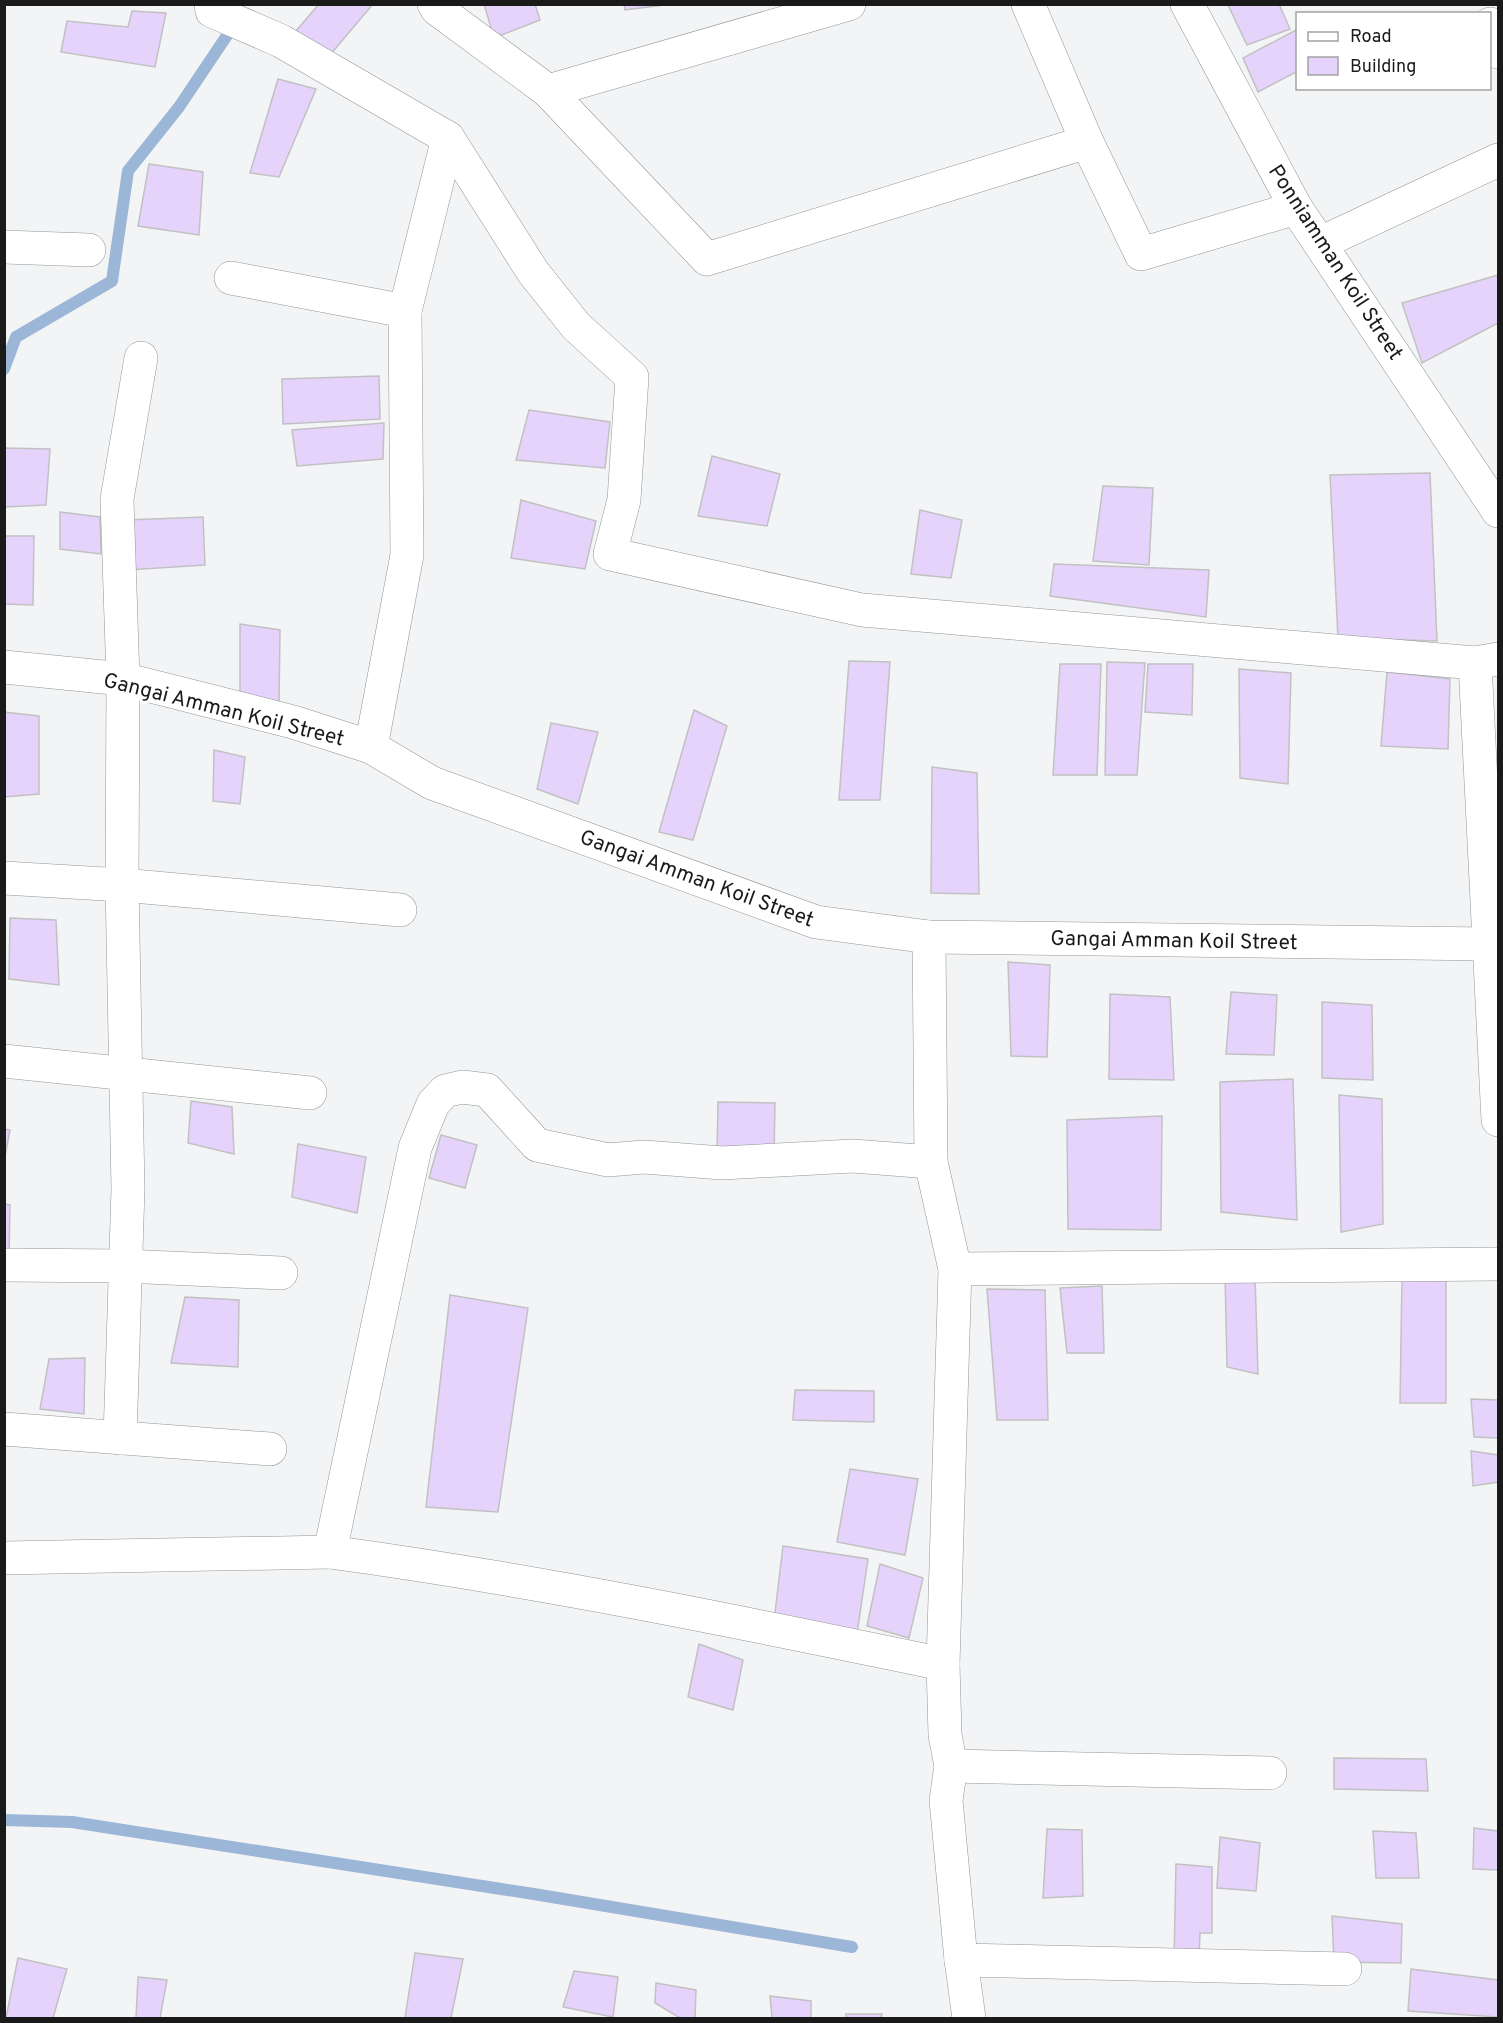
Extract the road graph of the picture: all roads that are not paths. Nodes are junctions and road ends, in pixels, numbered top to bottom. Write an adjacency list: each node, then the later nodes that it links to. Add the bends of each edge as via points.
1 (211, 4): 9 (street, via 212,11 281,41)
2 (434, 4): 8 (street)
3 (849, 4): 8 (street)
4 (1028, 4): 10 (street)
5 (1187, 4): 12 (street, Ponniamman Koil Street)
6 (1491, 28): 7 (street)
7 (1498, 52)
8 (548, 91): 10 (street, via 707,259)
9 (448, 138): 17 (street); 20 (street, via 533,272 576,326 632,377 624,500 610,554 862,610)
10 (1088, 142): 12 (street, via 1141,254)
11 (1498, 160): 13 (street)
12 (1296, 208): 13 (street, Ponniamman Koil Street)
13 (1321, 243): 19 (street, Ponniamman Koil Street)
14 (4, 247): 15 (street)
15 (89, 250)
16 (231, 278): 17 (street)
17 (405, 311): 23 (street, via 407,555)
18 (141, 358): 22 (street, via 117,499)
19 (1498, 512)
20 (1487, 661): 28 (street)
21 (4, 667): 22 (street, Gangai Amman Koil Street)
22 (123, 679): 23 (street, Gangai Amman Koil Street, via 293,722); 25 (street)
23 (371, 747): 27 (street, Gangai Amman Koil Street, via 432,783 816,922)
24 (4, 878): 25 (street)
25 (122, 885): 26 (street); 31 (street)
26 (400, 910)
27 (928, 938): 28 (street, Gangai Amman Koil Street); 34 (street)
28 (1489, 944): 29 (street)
29 (1495, 986): 33 (street)
30 (4, 1061): 31 (street)
31 (126, 1073): 32 (street); 37 (street, via 128,1189)
32 (310, 1093)
33 (1498, 1120)
34 (931, 1162): 38 (street); 43 (street, via 852,1156 722,1163 644,1157 608,1160 537,1145 487,1090 462,1087 445,1091 433,1104 415,1148)
35 (1498, 1264): 38 (street)
36 (4, 1265): 37 (street)
37 (124, 1266): 39 (street); 41 (street)
38 (955, 1269): 45 (street)
39 (281, 1274)
40 (4, 1430): 41 (street)
41 (120, 1438): 42 (street)
42 (270, 1449)
43 (330, 1552): 44 (street); 45 (street, via 693,1612)
44 (4, 1558)
45 (943, 1664): 46 (street, via 945,1736)
46 (951, 1766): 47 (street); 48 (street, via 946,1800)
47 (1270, 1773)
48 (961, 1960): 49 (street); 50 (street)
49 (1345, 1969)
50 (969, 2019)

